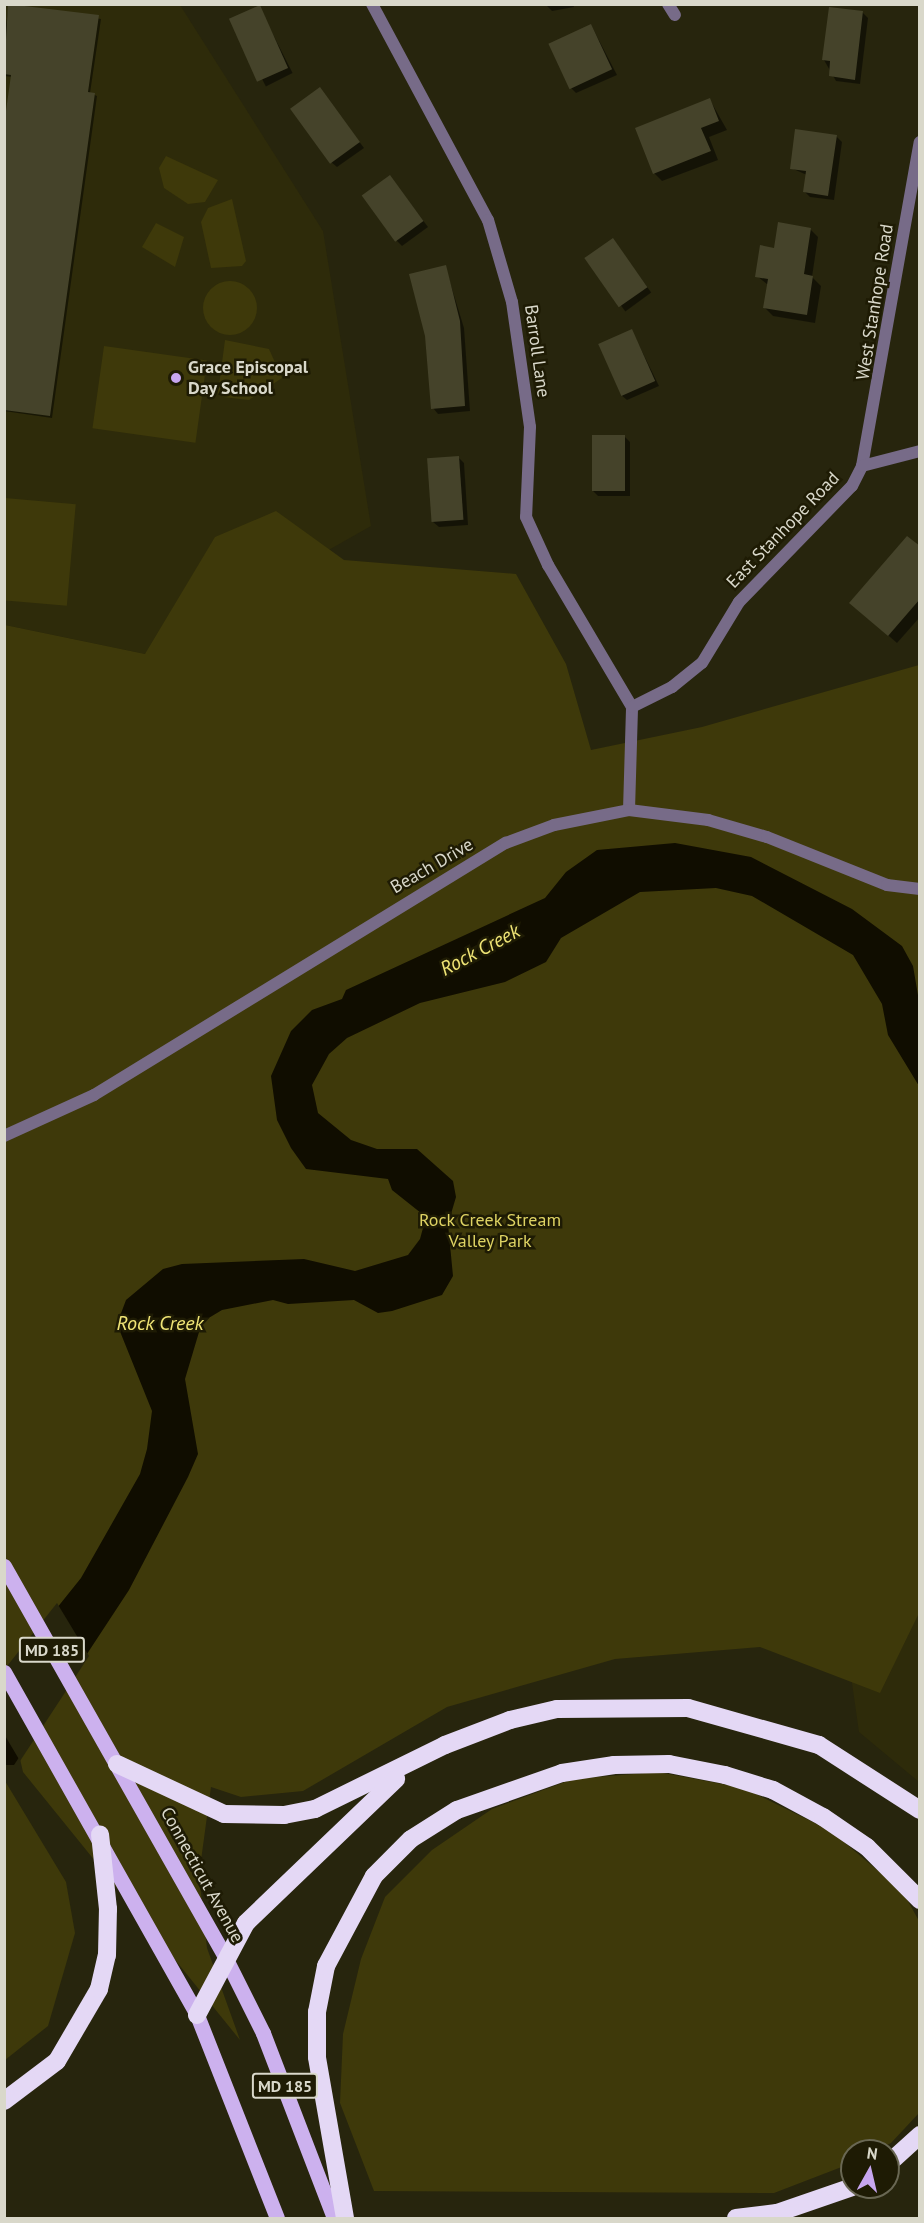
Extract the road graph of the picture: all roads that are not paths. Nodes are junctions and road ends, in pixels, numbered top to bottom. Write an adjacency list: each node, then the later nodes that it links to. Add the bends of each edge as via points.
1 (372, 4): 5 (street, Barroll Lane, via 488,220 512,302 530,427 526,517 553,575)
2 (920, 142): 4 (street, West Stanhope Road)
3 (920, 451): 4 (street, East Stanhope Road)
4 (862, 466): 5 (street, East Stanhope Road, via 852,486 739,602 702,663 672,687)
5 (632, 707): 6 (street)
6 (629, 810): 7 (street, Beach Drive, via 708,820 767,837 887,885); 8 (street, Beach Drive, via 555,825 506,843 94,1095)
7 (920, 889)
8 (4, 1136)
9 (5, 1568): 11 (main road, Connecticut Avenue / MD 185)
10 (4, 1672): 14 (main road, MD 185)
11 (117, 1764): 12 (highway, via 182,1799 254,1817 315,1809); 16 (main road, Connecticut Avenue / MD 185)
12 (408, 1767): 13 (highway, via 445,1745 557,1709 688,1708 819,1745); 16 (highway, via 246,1923)
13 (920, 1810)
14 (100, 1834): 17 (main road, MD 185); 18 (highway, via 108,1909 107,1955 99,1989 57,2061)
15 (920, 1900): 24 (highway, via 867,1847 823,1817 772,1791 725,1775 669,1764 614,1765 562,1773 457,1810 411,1839 374,1876 326,1965 317,2012 317,2057)
16 (225, 1957): 17 (highway); 23 (main road, Connecticut Avenue / MD 185, via 263,2033)
17 (197, 2015): 22 (main road, MD 185)
18 (4, 2101)
19 (920, 2135): 20 (highway)
20 (900, 2153)
21 (840, 2191): 25 (highway, via 777,2213)
22 (277, 2218)
23 (334, 2218)
24 (345, 2218)
25 (736, 2218)

